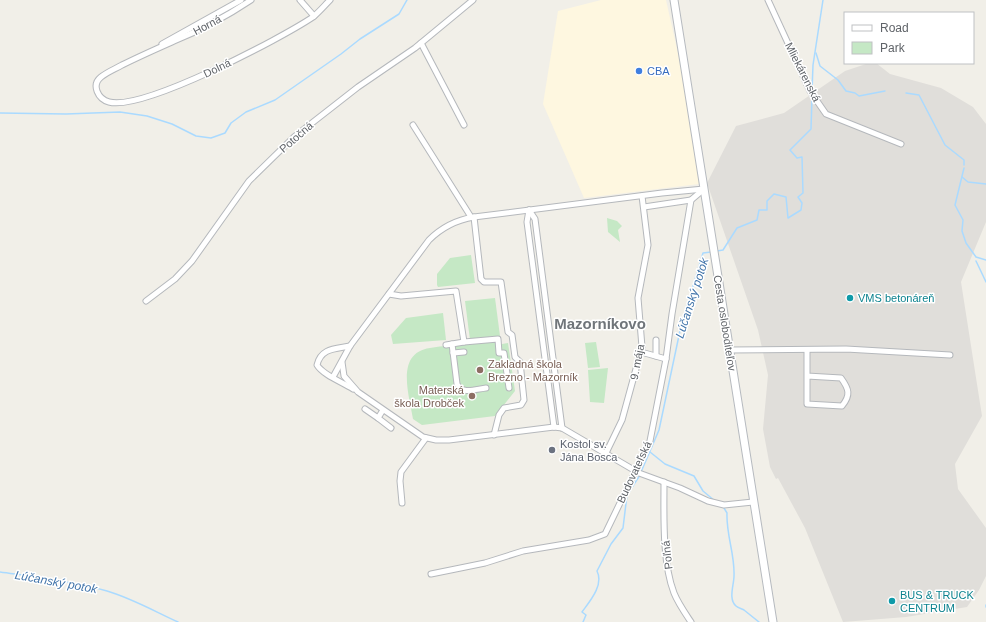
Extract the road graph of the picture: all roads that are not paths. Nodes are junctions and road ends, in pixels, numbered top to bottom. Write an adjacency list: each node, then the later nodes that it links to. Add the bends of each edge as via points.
1 (242, 0): 10 (street, Horná, via 170,38)
2 (251, 0): 10 (street, Horná, via 196,32)
3 (300, 0): 8 (street)
4 (330, 0): 8 (street, Dolná)
5 (473, 0): 9 (street, Potočná)
6 (674, 0): 15 (main road, Cesta osloboditeľov)
7 (768, 0): 14 (street, Mliekárenská, via 810,91 826,114)
8 (314, 16): 11 (street, Dolná, via 277,38 203,75 150,96 115,104 105,101)
9 (421, 43): 13 (street); 22 (street, Potočná, via 358,87 294,137 249,181 192,261 175,279)
10 (160, 46): 11 (street, Horná, via 103,75 96,84)
11 (96, 92)
12 (413, 125): 20 (street)
13 (464, 125)
14 (901, 144)
15 (704, 189): 16 (street); 17 (street); 28 (main road, Cesta osloboditeľov)
16 (642, 196): 18 (street, 9. mája); 19 (street)
17 (691, 200): 18 (street); 35 (street, Budovateľská)
18 (644, 207): 31 (street, 9. mája, via 648,245 638,298)
19 (529, 210): 20 (street); 45 (street, via 527,222); 47 (street, via 535,222)
20 (472, 217): 21 (street, via 454,222 434,235); 48 (street, via 481,279 484,282 501,282 508,332 512,335 515,357 520,362 524,400 521,405 504,408 499,415)
21 (389, 294): 24 (street, via 401,296 456,291); 27 (street)
22 (146, 301)
23 (656, 340): 34 (street)
24 (464, 342): 25 (street); 40 (street, via 498,339 499,353 504,353)
25 (452, 344): 26 (street); 32 (street)
26 (446, 345)
27 (350, 346): 36 (street); 38 (street, via 324,352 319,356 317,365 321,372)
28 (729, 350): 29 (street); 53 (main road, Cesta osloboditeľov)
29 (807, 351): 33 (street, via 846,349); 37 (street)
30 (464, 352): 32 (street)
31 (641, 352): 34 (street); 50 (street, 9. mája, via 622,420)
32 (453, 353): 39 (street, via 459,388 463,391)
33 (950, 355)
34 (656, 356): 35 (street)
35 (666, 359): 51 (street, Budovateľská, via 650,441)
36 (342, 362): 38 (street); 41 (street, via 344,376)
37 (807, 376): 37 (street, via 807,404 842,406 849,398 849,388 842,378)
38 (333, 377): 41 (street)
39 (486, 388)
40 (509, 388)
41 (358, 392): 43 (street)
42 (365, 409): 44 (street)
43 (383, 410): 44 (street); 49 (street)
44 (378, 418): 46 (street)
45 (554, 427): 47 (street); 48 (street)
46 (391, 428)
47 (562, 428): 50 (street)
48 (494, 435): 49 (street, via 449,440)
49 (426, 438): 54 (street, via 401,472)
50 (606, 454): 51 (street)
51 (639, 473): 52 (street); 55 (street, Budovateľská, via 605,534 589,540 523,551 485,563)
52 (664, 482): 53 (street, via 724,505); 56 (street, Poľná, via 668,570 674,592)
53 (753, 502): 57 (main road, Cesta osloboditeľov)
54 (402, 503)
55 (431, 574)
56 (691, 622)
57 (773, 622)

